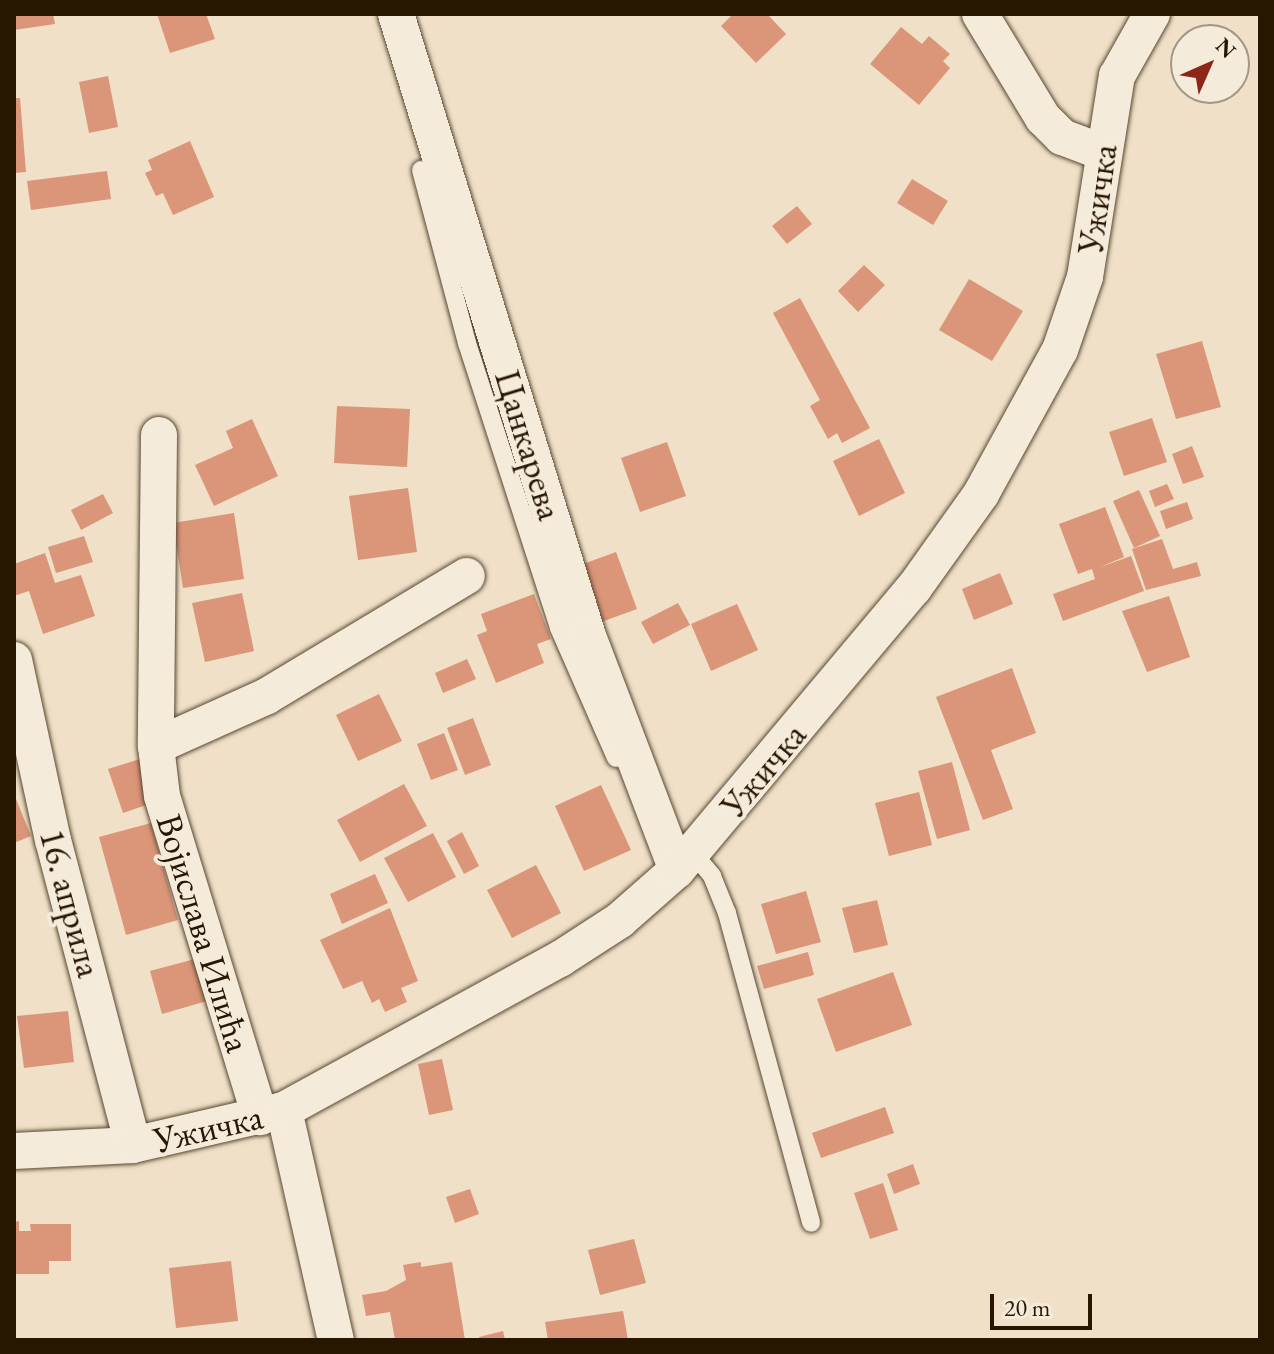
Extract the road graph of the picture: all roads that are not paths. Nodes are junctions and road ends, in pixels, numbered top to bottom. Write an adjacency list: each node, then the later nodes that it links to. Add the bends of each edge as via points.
1 (396, 14): 10 (street, Цанкарева, via 588,636)
2 (980, 14): 4 (street, via 1043,118 1062,137)
3 (1152, 14): 4 (street, Ужичка, via 1117,76)
4 (1102, 152): 10 (street, Ужичка, via 1085,277 1060,350 981,494 914,588)
5 (421, 170): 10 (lane, via 467,343 559,628)
6 (159, 435): 9 (street, Војислава Илића)
7 (467, 576): 9 (street, via 267,696)
8 (14, 660): 12 (street, 16. априла, via 53,840)
9 (156, 746): 11 (street, Војислава Илића, via 162,796)
10 (680, 867): 11 (street, Ужичка, via 620,920 560,959); 14 (lane, via 712,876 727,913)
11 (272, 1114): 12 (street, Ужичка); 15 (street, Војислава Илића)
12 (133, 1145): 13 (street, Ужичка)
13 (14, 1151)
14 (811, 1223)
15 (336, 1340)

